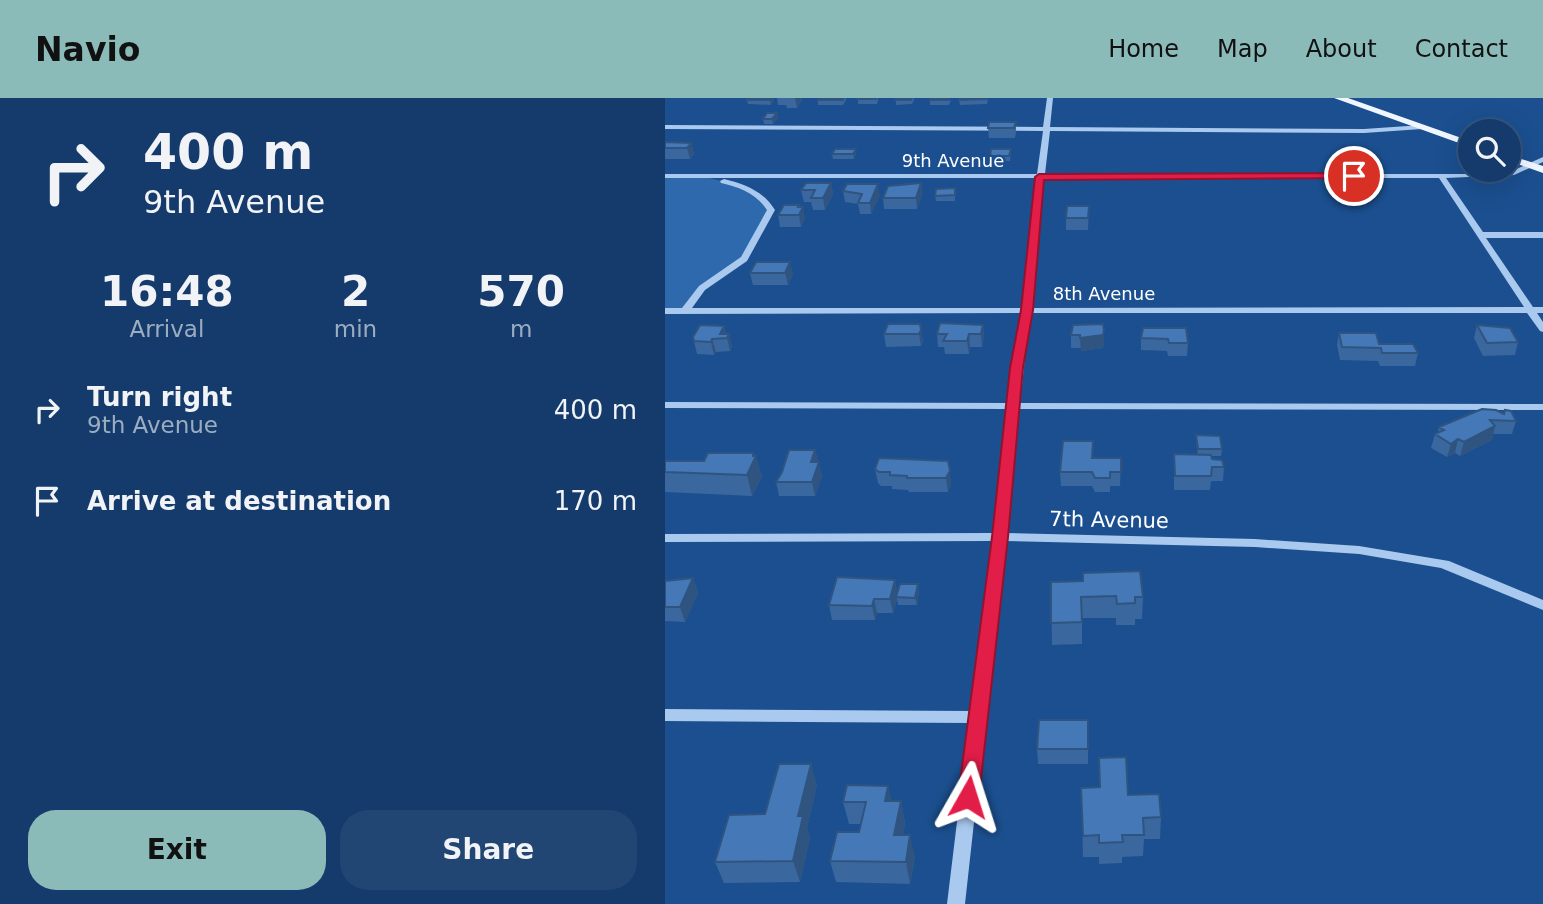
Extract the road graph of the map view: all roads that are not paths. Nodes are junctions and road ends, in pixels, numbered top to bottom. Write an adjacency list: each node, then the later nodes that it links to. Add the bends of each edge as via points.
1 (1050, 98): 5 (street)
2 (1339, 98): 4 (main road)
3 (665, 127): 5 (street)
4 (1422, 127): 5 (street, via 1364,131); 6 (main road)
5 (1046, 128): 13 (street)
6 (1458, 140)
7 (1543, 159): 9 (street)
8 (1521, 162): 9 (main road)
9 (1538, 168): 12 (street, 9th Avenue, via 1500,176)
10 (665, 176): 11 (street, 9th Avenue)
11 (703, 176): 13 (street, 9th Avenue); 20 (street, via 735,183 753,192 771,210 744,259 702,288)
12 (1441, 176): 13 (street, 9th Avenue); 14 (street)
13 (1039, 177): 16 (street)
14 (1480, 235): 15 (street); 17 (street)
15 (1543, 235)
16 (1027, 310): 17 (street, 8th Avenue); 20 (street, 8th Avenue); 23 (street)
17 (1531, 310): 18 (street, 8th Avenue); 21 (street)
18 (1543, 310)
19 (665, 311): 20 (street, 8th Avenue)
20 (685, 311)
21 (1543, 329)
22 (665, 405): 23 (street)
23 (1013, 407): 24 (street); 25 (street)
24 (1543, 407)
25 (1000, 537): 26 (street, 7th Avenue); 27 (street, 7th Avenue, via 1359,550 1444,564); 29 (street)
26 (665, 538)
27 (1543, 605)
28 (665, 715): 29 (street)
29 (978, 716): 30 (street)
30 (956, 904)

